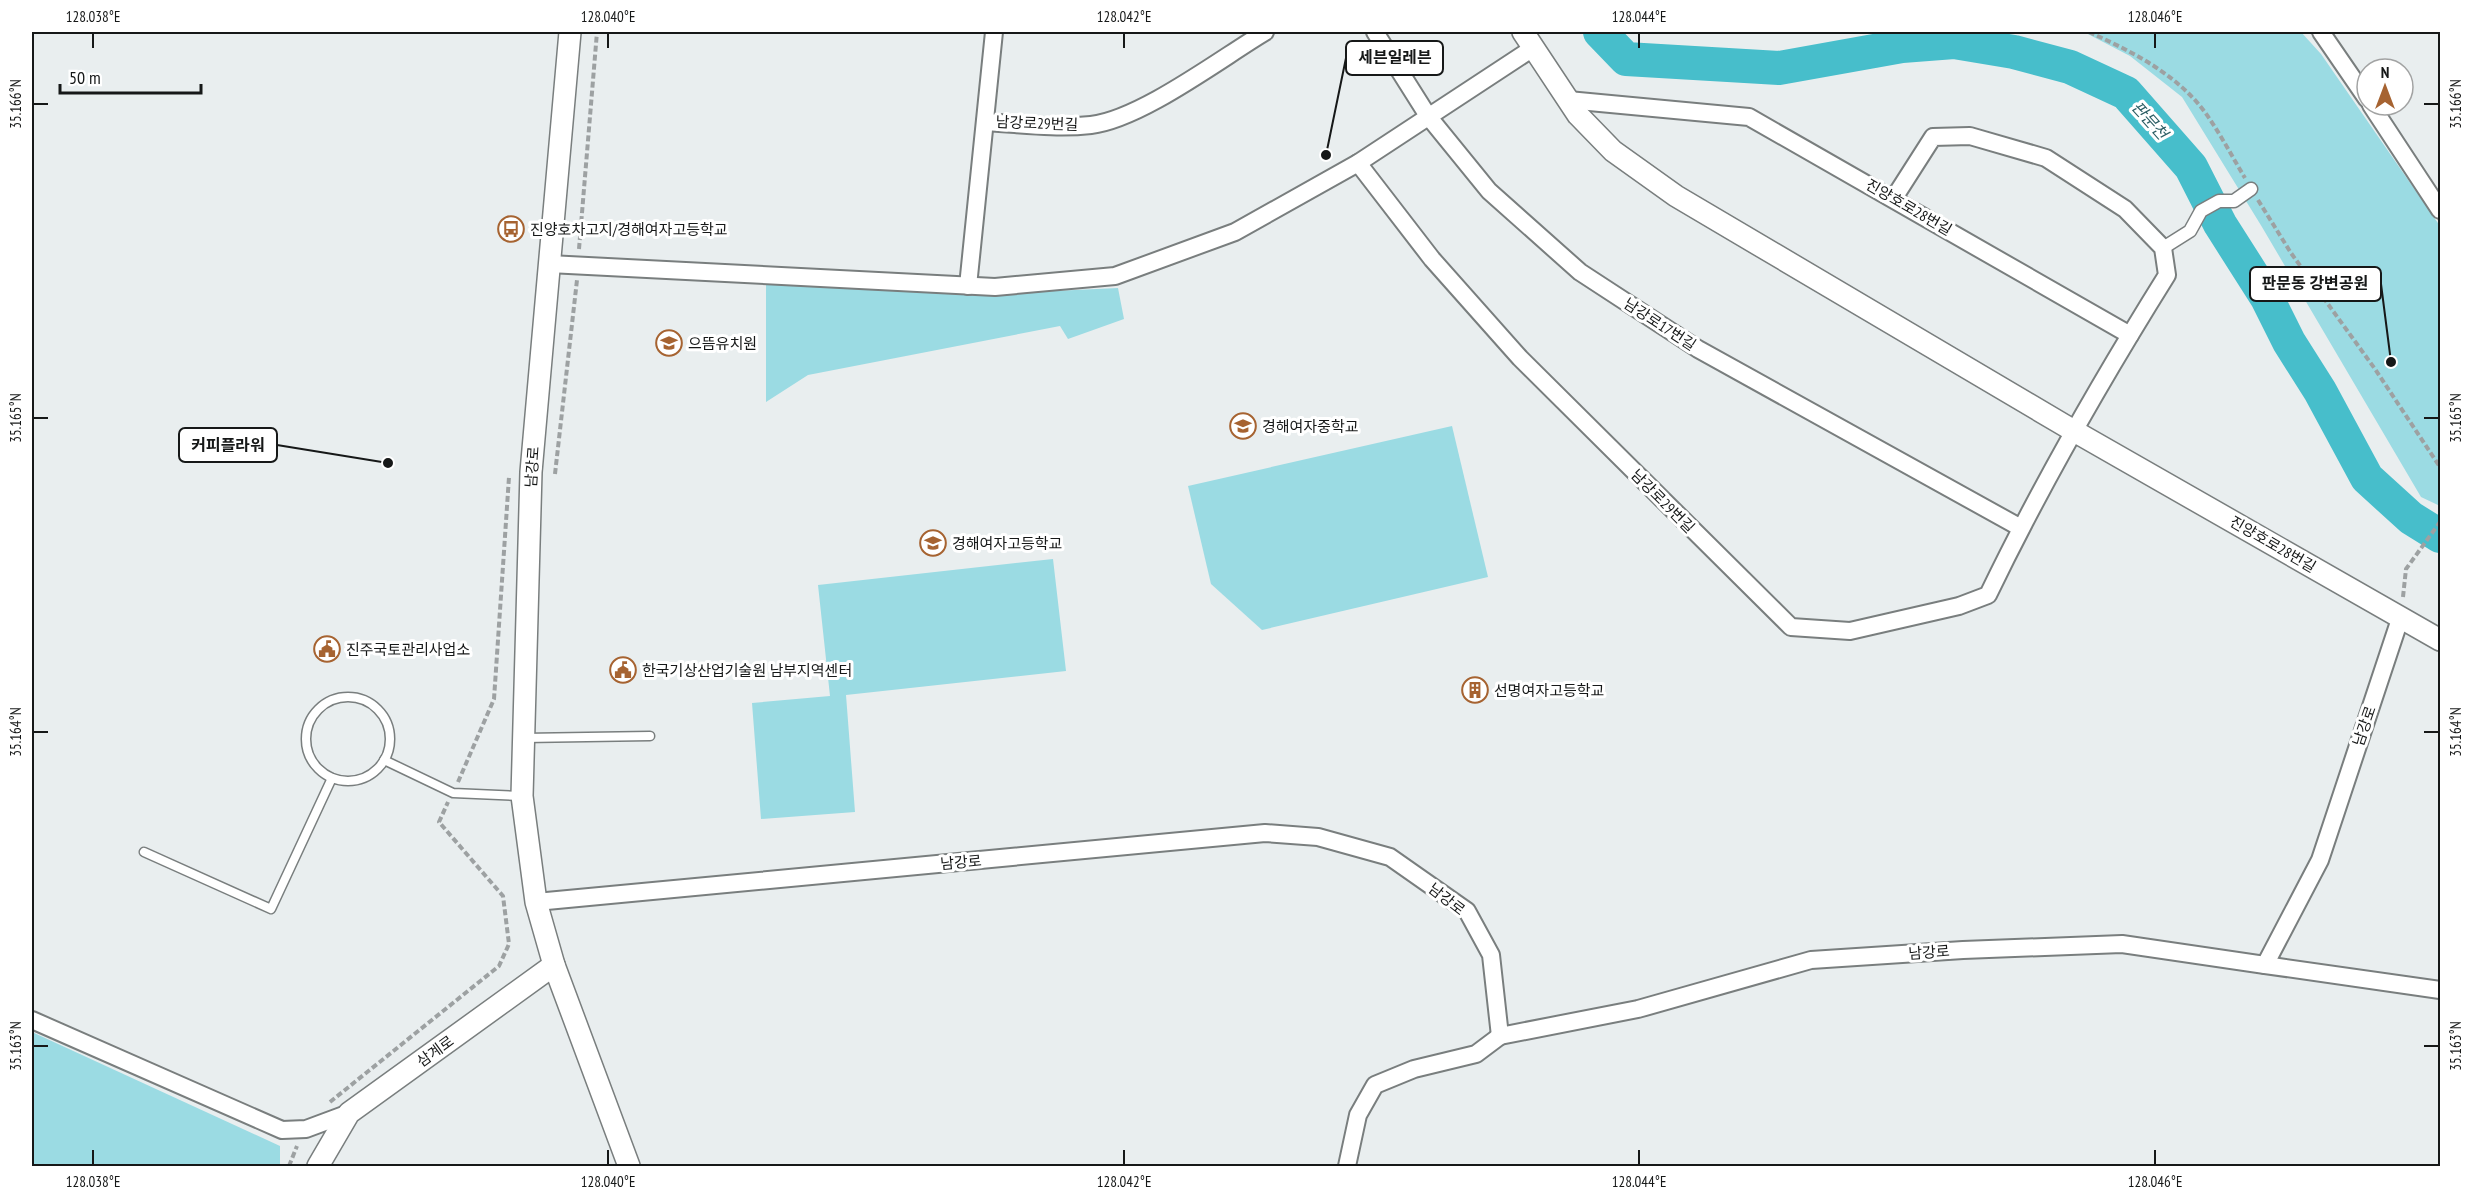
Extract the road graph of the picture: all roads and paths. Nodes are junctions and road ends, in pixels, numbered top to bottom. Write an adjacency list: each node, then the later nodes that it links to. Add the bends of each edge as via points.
1 (570, 32): 19 (street, 남강로)
2 (994, 32): 12 (street)
3 (1265, 32): 12 (street, 남강로29번길, via 1136,111 1092,124)
4 (1375, 32): 10 (street, 남강로17번길)
5 (2089, 32): 15 (path, via 2135,53 2178,83 2208,116)
6 (2321, 32): 8 (street)
7 (1528, 40): 9 (street, 진양호로28번길); 10 (street)
8 (2355, 82)
9 (1568, 100): 16 (street, 진양호로28번길, via 1749,117); 22 (street, 진양호로28번길, via 1613,151 1676,196)
10 (1428, 116): 13 (street); 26 (street, 남강로17번길, via 1489,191 1580,272 1698,349)
11 (2380, 117): 14 (street)
12 (985, 122): 20 (street, 남강로29번길)
13 (1358, 163): 20 (street, via 1235,232 1115,276); 26 (street, 남강로29번길, via 1432,259 1520,358 1791,627 1850,631 1959,606 1988,595)
14 (2433, 184): 17 (street)
15 (2251, 189): 18 (street, via 2234,201 2219,201 2202,211 2190,231); 23 (path)
16 (1894, 198): 18 (street, via 1933,137 1970,136 2046,158 2125,209); 21 (street, 진양호로28번길)
17 (2440, 210)
18 (2163, 248): 21 (street, via 2168,275)
19 (549, 264): 20 (street); 30 (street, 남강로, via 531,472)
20 (968, 286)
21 (2130, 335): 22 (street)
22 (2074, 431): 26 (street, 남강로29번길); 27 (street, 진양호로28번길)
23 (2440, 467)
24 (510, 470): 33 (path, via 494,699)
25 (2440, 522): 27 (path, via 2406,569)
26 (2020, 528)
27 (2401, 616): 28 (street, 진양호로28번길); 38 (street, 남강로, via 2320,860)
28 (2440, 640)
29 (650, 736): 30 (lane)
30 (523, 738): 34 (street, 남강로)
31 (384, 760): 32 (lane, via 359,780); 32 (lane, via 390,741 383,716 362,700 334,699 312,717 306,738 311,759); 33 (lane)
32 (332, 778): 35 (lane, via 271,909)
33 (453, 793): 34 (lane); 42 (path, via 439,822 503,896 509,944 499,966)
34 (522, 796): 36 (street, 남강로)
35 (144, 852)
36 (536, 902): 37 (street, 남강로); 41 (street, 남강로, via 1265,833 1318,837 1390,857 1467,911 1491,955)
37 (551, 956): 43 (street, 삼계로); 47 (street, 남강로)
38 (2265, 965): 39 (street, 남강로); 41 (street, 남강로, via 2122,944 1811,960 1638,1009)
39 (2440, 990)
40 (32, 1020): 44 (street, via 282,1130)
41 (1500, 1036): 48 (street, via 1476,1054 1414,1069 1375,1085 1358,1115)
42 (329, 1103)
43 (349, 1113): 44 (street); 46 (street, 삼계로)
44 (306, 1129): 45 (path)
45 (289, 1167)
46 (318, 1167)
47 (629, 1167)
48 (1347, 1167)

